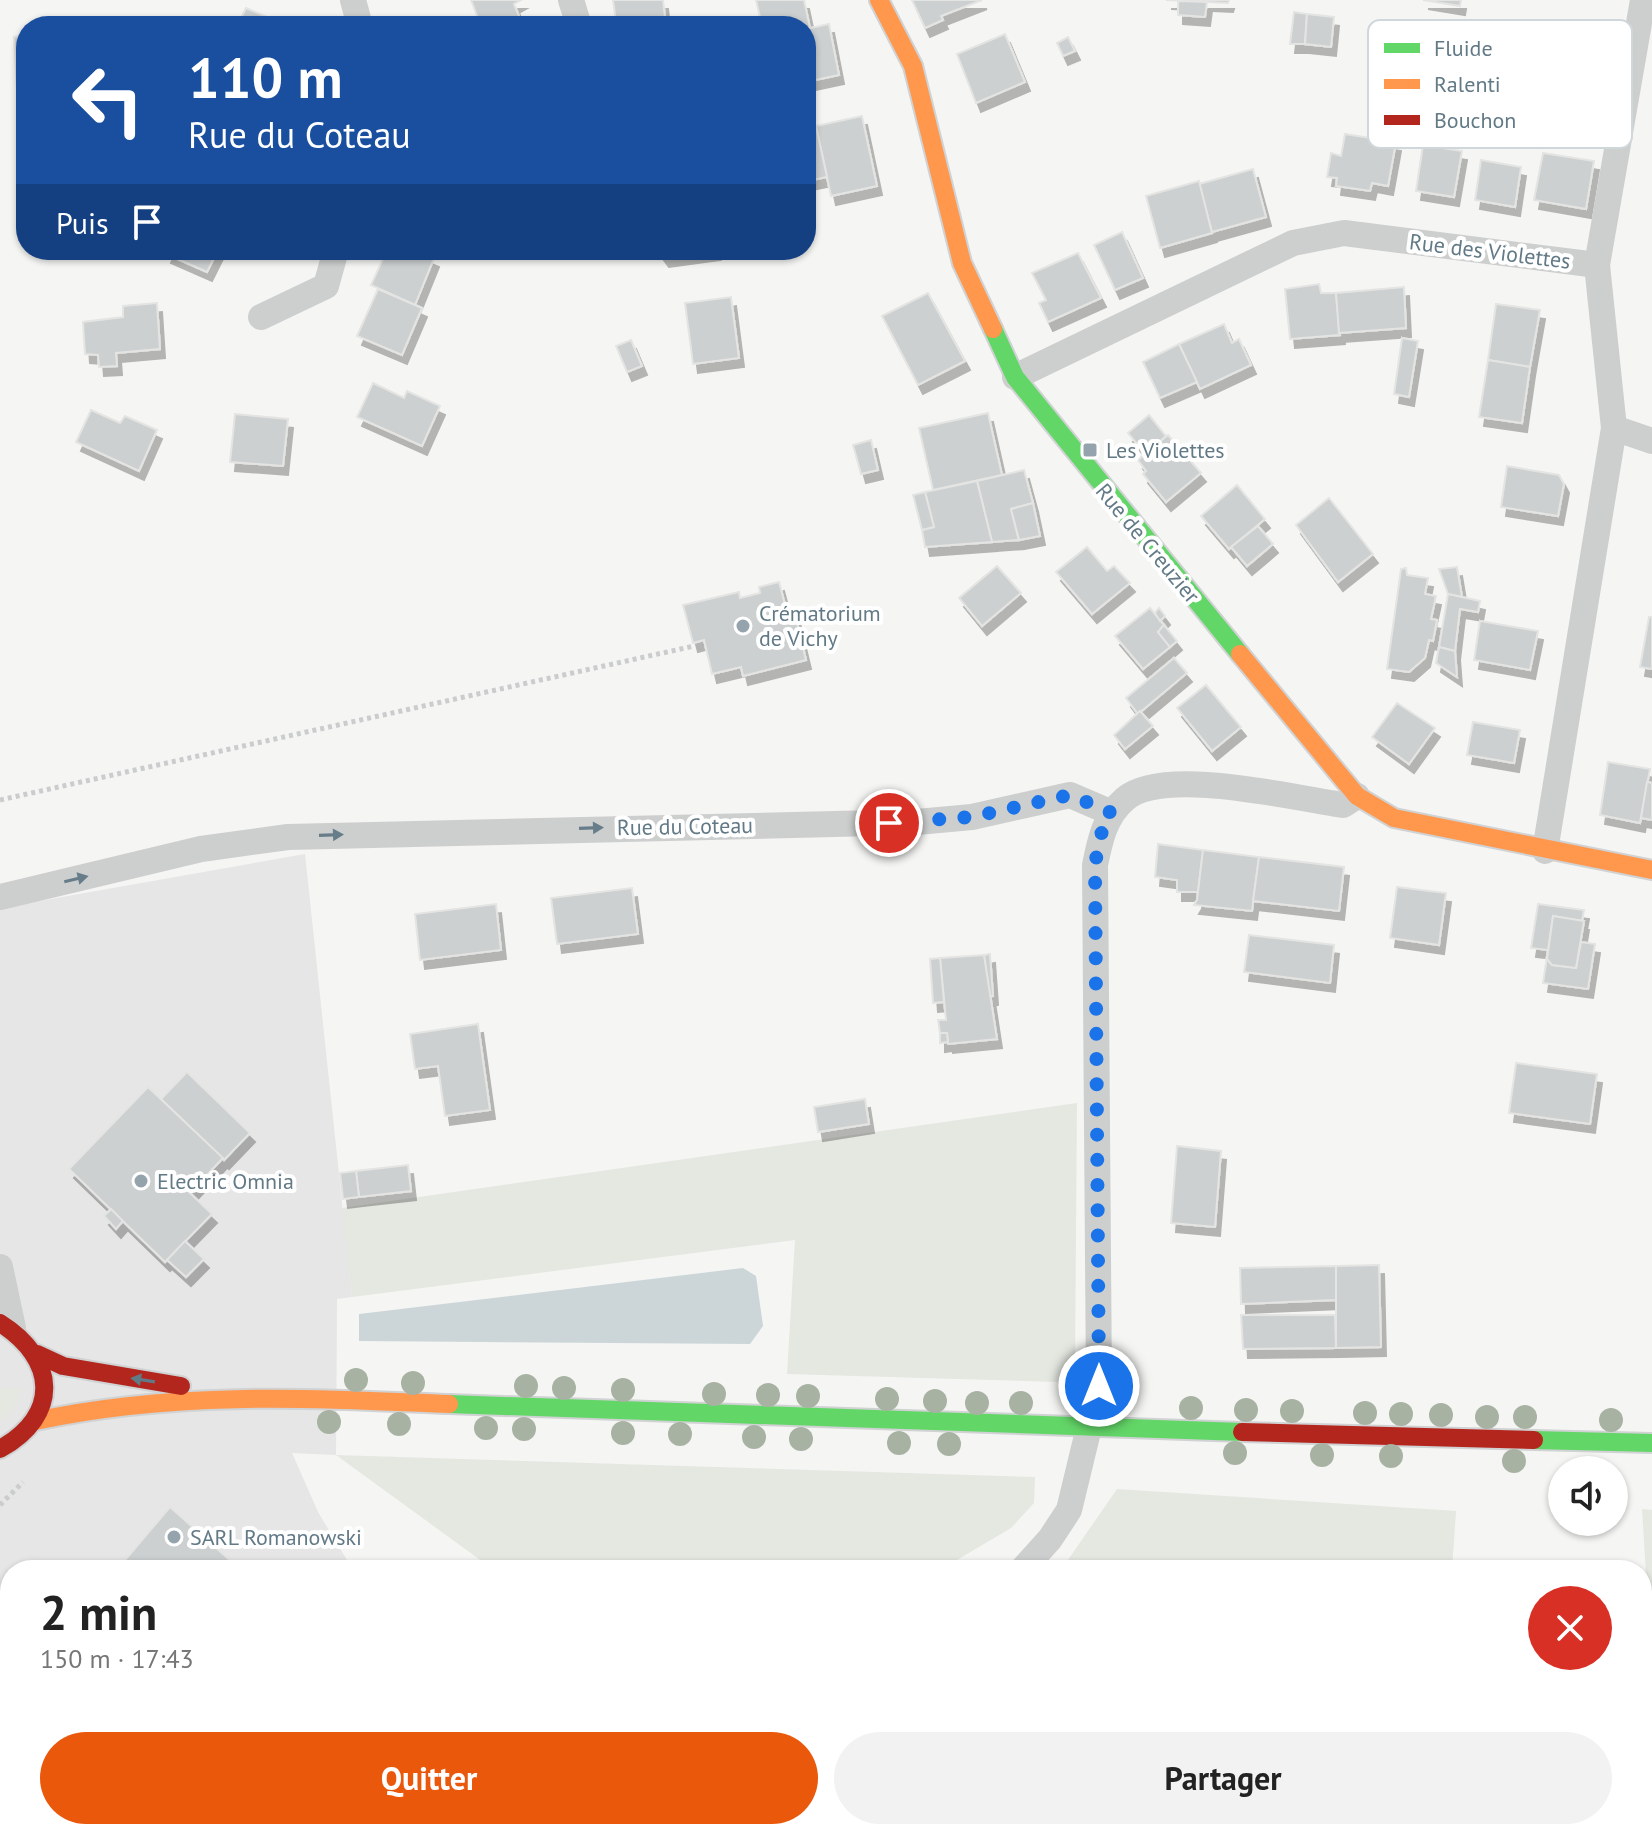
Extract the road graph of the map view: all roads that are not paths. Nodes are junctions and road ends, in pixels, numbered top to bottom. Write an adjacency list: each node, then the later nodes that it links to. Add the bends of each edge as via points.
1 (879, 0): 8 (street, Rue de Creuzier, via 913,66 962,263)
2 (1643, 0): 3 (street)
3 (1632, 63)
4 (1617, 148): 6 (street)
5 (333, 260): 7 (street, via 326,286)
6 (1597, 265): 8 (street, Rue des Violettes, via 1344,233 1293,243); 9 (street, Rue des Violettes)
7 (261, 317)
8 (1015, 377): 11 (street, Rue de Creuzier)
9 (1614, 428): 10 (street); 13 (street, Rue des Violettes)
10 (1652, 441)
11 (1357, 796): 12 (street, via 1343,805 1190,783 1162,784 1126,798); 13 (street, Rue de Creuzier, via 1394,818)
12 (1112, 813): 15 (street, Rue du Coteau, one-way to 12, via 201,849 288,837 917,822 972,817 1070,795); 21 (street, via 1100,836 1095,865 1099,1386)
13 (1545, 851): 14 (street, Rue de Creuzier)
14 (1643, 868)
15 (0, 897)
16 (0, 1267): 17 (street)
17 (6, 1326): 18 (street)
18 (37, 1354): 19 (street, one-way to 18, via 95,1373); 20 (street, via 45,1388)
19 (256, 1396): 20 (street, via 94,1408); 21 (street)
20 (35, 1421): 23 (street)
21 (1090, 1428): 22 (street); 24 (street, via 1069,1510)
22 (1652, 1443)
23 (3, 1450)
24 (1031, 1560)

